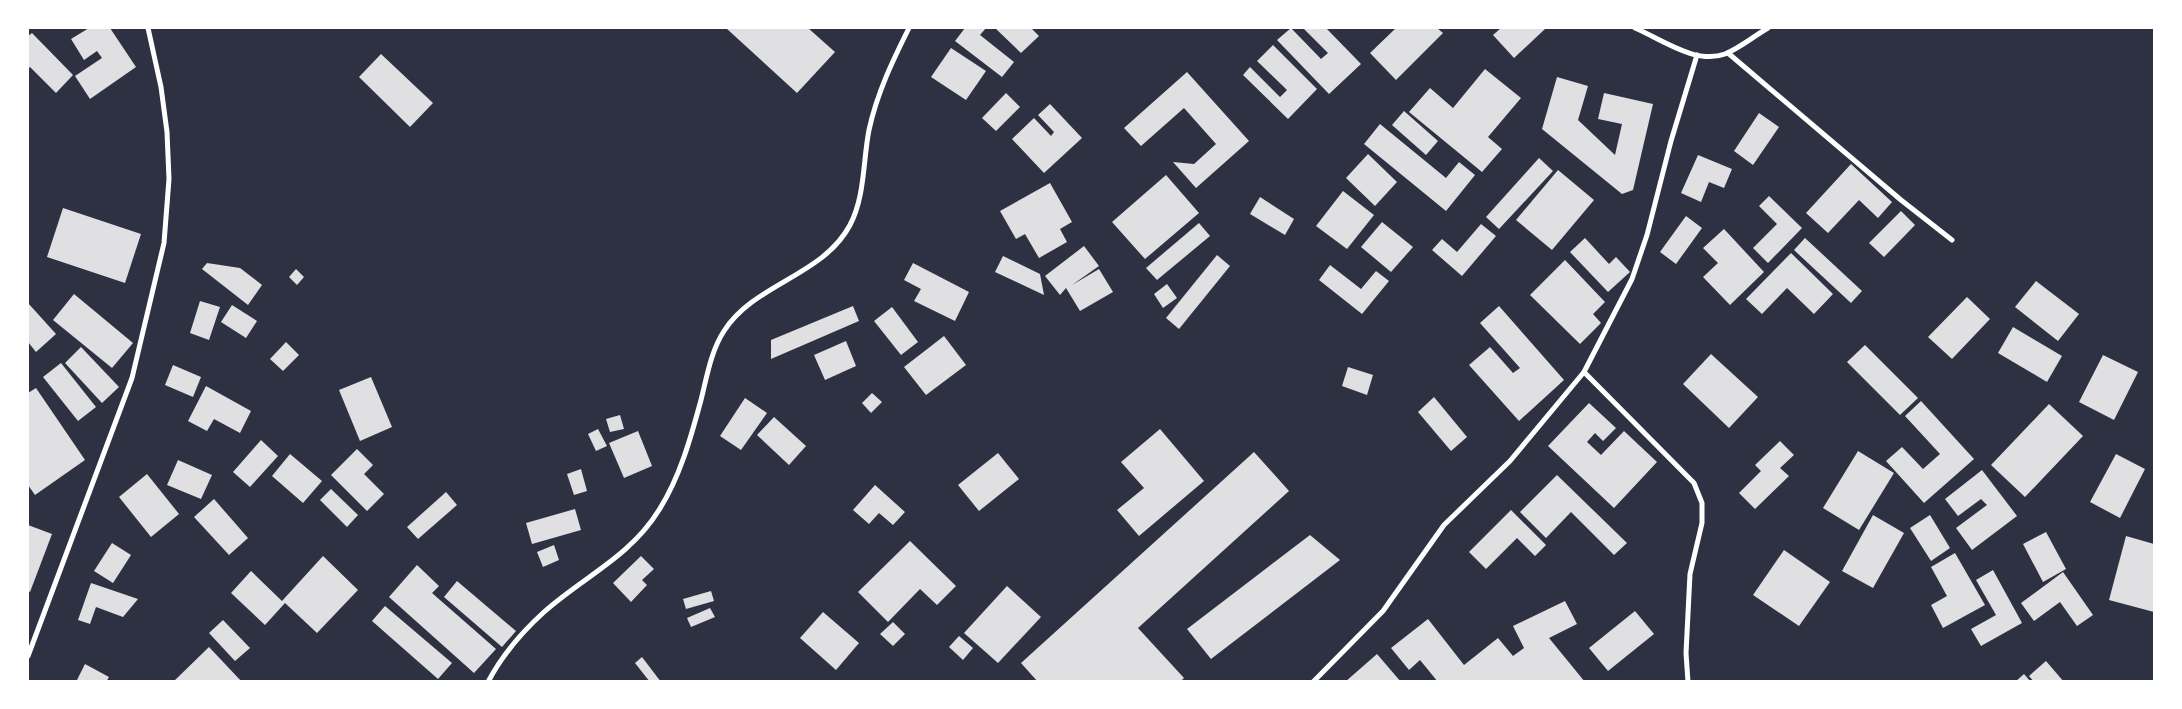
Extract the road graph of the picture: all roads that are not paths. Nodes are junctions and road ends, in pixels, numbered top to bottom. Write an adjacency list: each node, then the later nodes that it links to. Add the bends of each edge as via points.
1 (148, 28): 9 (street, via 167,132 169,179 164,243 132,378)
2 (909, 28): 10 (street, via 886,75 875,107 859,199 850,226 839,244 757,298 725,329 713,353 694,425 674,482 659,511 611,564 545,611 515,641)
3 (1635, 28): 6 (street)
4 (1768, 28): 5 (street)
5 (1728, 53): 6 (street); 7 (street)
6 (1697, 55): 8 (street, via 1648,235 1632,279)
7 (1952, 240)
8 (1584, 372): 11 (street, via 1510,460 1444,525 1383,611); 12 (street, via 1694,483 1702,503 1702,523 1690,574 1686,653)
9 (28, 656)
10 (488, 682)
11 (1313, 682)
12 (1688, 682)

